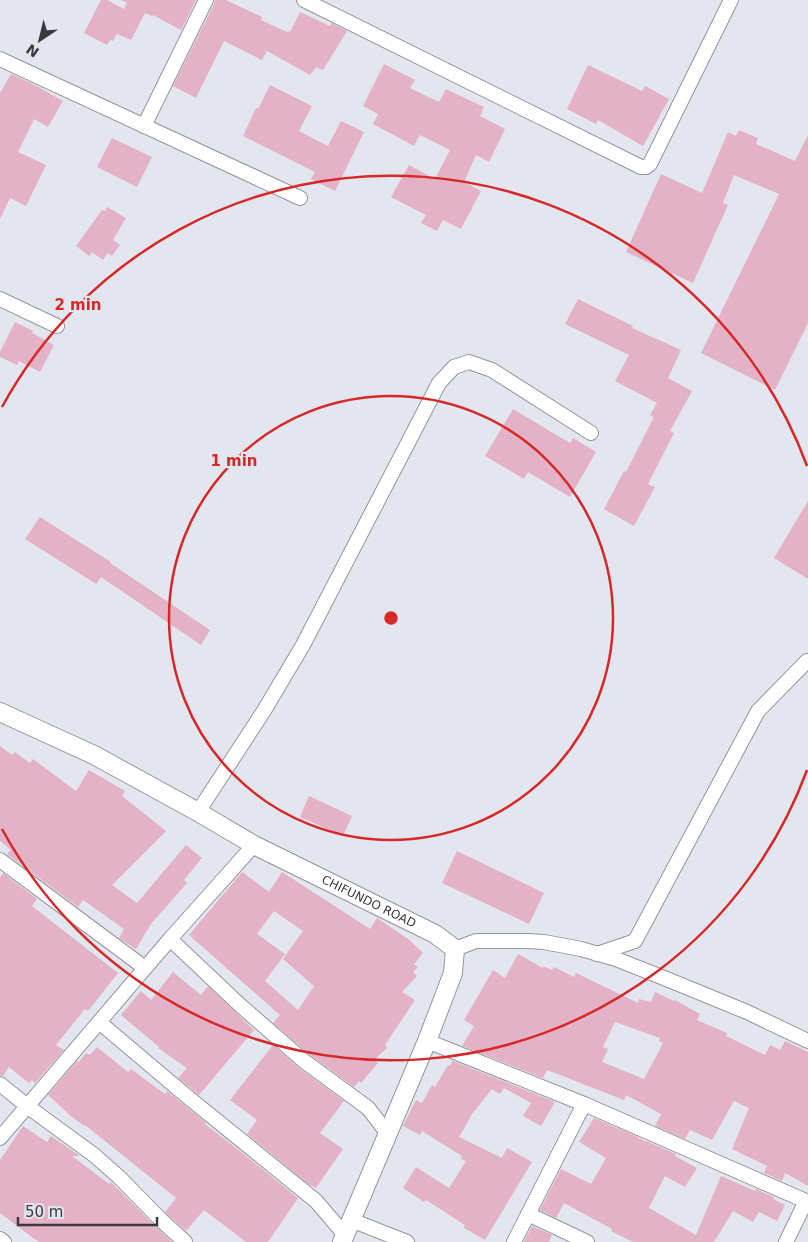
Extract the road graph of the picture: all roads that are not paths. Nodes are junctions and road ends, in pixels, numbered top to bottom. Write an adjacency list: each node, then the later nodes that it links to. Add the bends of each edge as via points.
1 (206, 0): 5 (street)
2 (304, 0): 3 (street, via 646,167)
3 (731, 0)
4 (0, 59): 5 (street)
5 (144, 126): 6 (street)
6 (300, 198)
7 (0, 298): 8 (street)
8 (57, 326)
9 (591, 433): 12 (street, via 492,370 469,362 454,367 439,383 303,645)
10 (808, 662): 17 (street, via 758,710 635,941)
11 (0, 712): 12 (street, CHIFUNDO ROAD, via 94,756)
12 (198, 812): 13 (street, CHIFUNDO ROAD)
13 (254, 845): 15 (street); 16 (street, CHIFUNDO ROAD, via 435,934)
14 (0, 860): 18 (street)
15 (170, 939): 18 (street); 25 (street, via 304,1061 368,1108)
16 (455, 949): 17 (street, via 476,941 528,941); 21 (street, via 453,973)
17 (597, 954): 20 (street, via 747,1012)
18 (145, 968): 19 (street)
19 (99, 1022): 24 (street); 29 (street, via 316,1202)
20 (808, 1041)
21 (426, 1042): 23 (street); 25 (street)
22 (0, 1084): 24 (street)
23 (584, 1104): 27 (street); 28 (street)
24 (27, 1106): 26 (street); 32 (street, via 119,1177)
25 (388, 1134): 29 (street)
26 (0, 1138)
27 (807, 1201): 36 (street)
28 (528, 1214): 34 (street); 35 (street)
29 (346, 1232): 33 (street)
30 (0, 1240): 31 (street)
31 (4, 1242)
32 (185, 1242)
33 (407, 1242)
34 (514, 1242)
35 (587, 1242)
36 (786, 1242)

